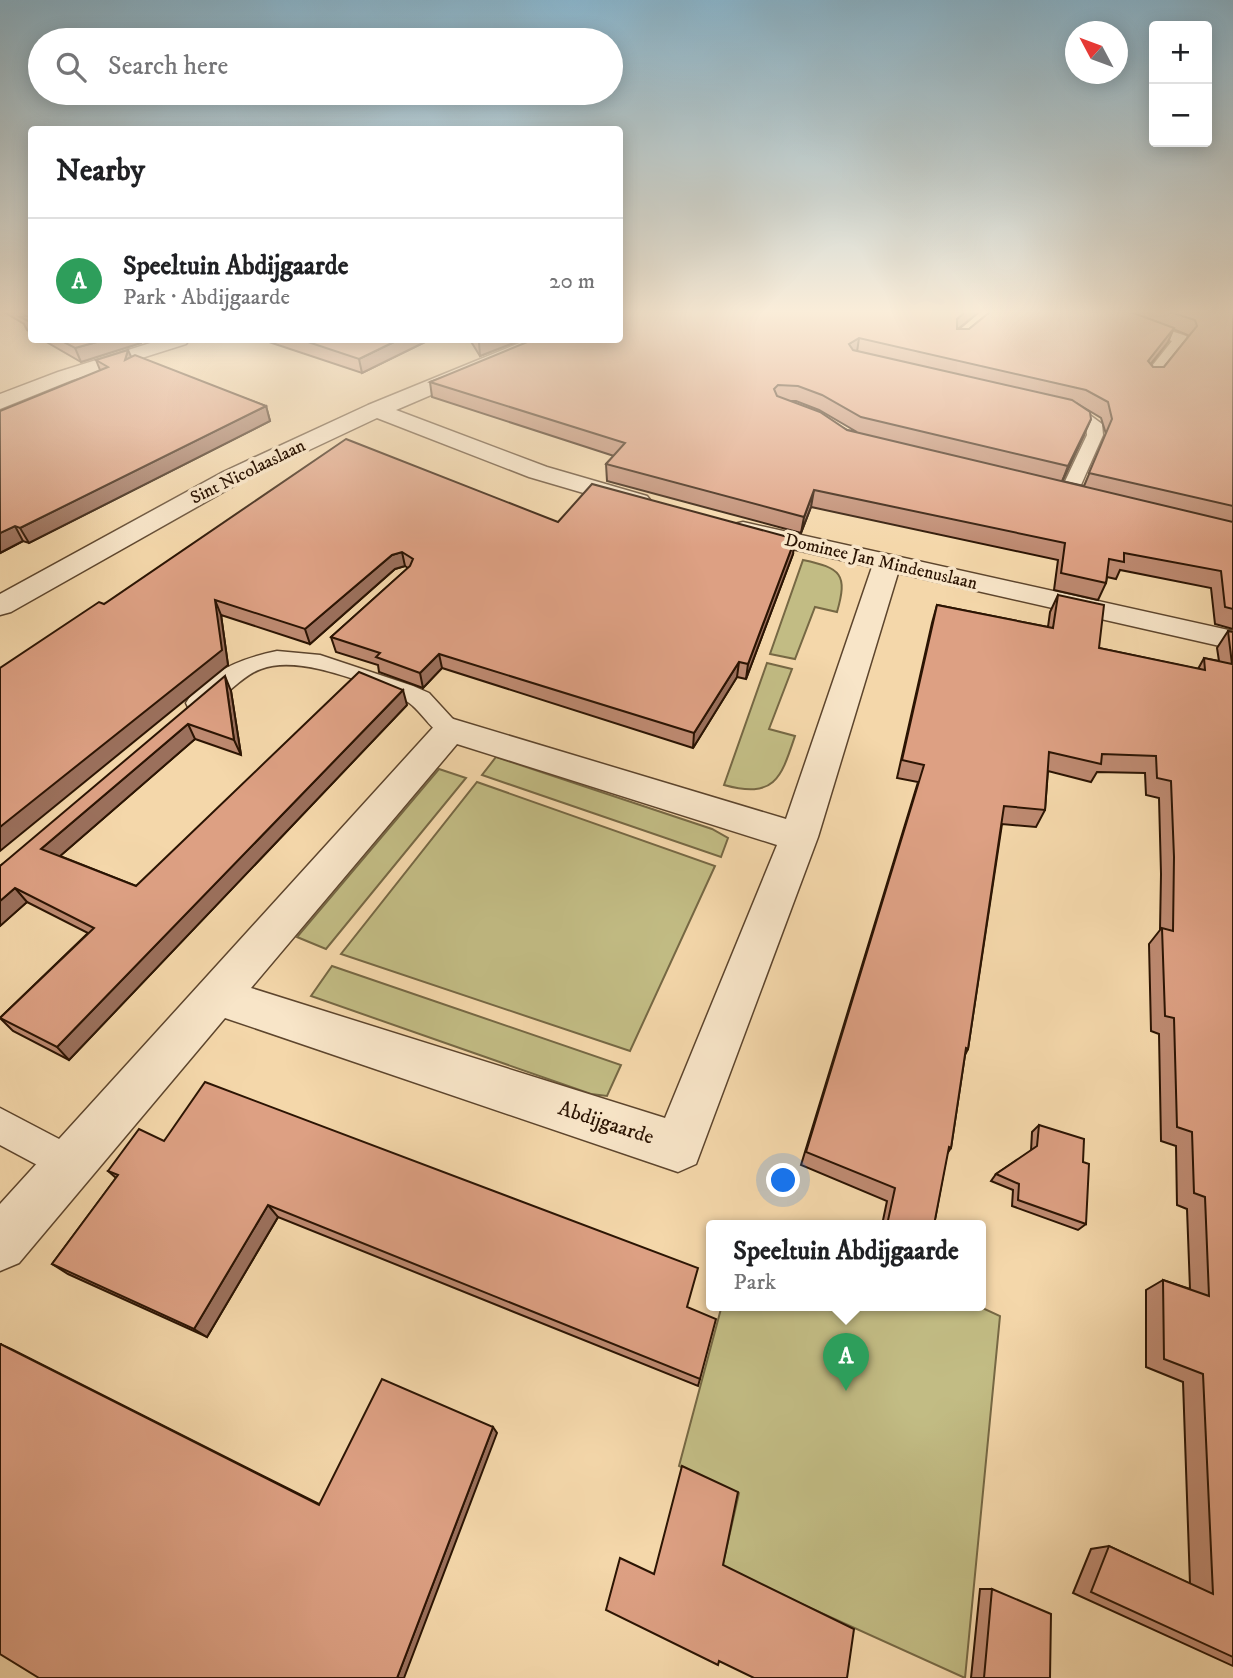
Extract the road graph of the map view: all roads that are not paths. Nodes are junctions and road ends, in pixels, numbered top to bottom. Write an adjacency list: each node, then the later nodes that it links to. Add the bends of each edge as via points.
1 (423, 390): 5 (street, Sint Nicolaaslaan)
2 (26, 391): 4 (street)
3 (1043, 401): 6 (lane, via 1073,410 1094,424 1095,435 1075,496)
4 (0, 402)
5 (376, 410): 7 (street, via 538,472); 10 (street, Sint Nicolaaslaan, via 224,482)
6 (1048, 486)
7 (657, 507)
8 (723, 524): 9 (street, Dominee Jan Mindenuslaan)
9 (887, 564): 12 (street, Dominee Jan Mindenuslaan); 16 (street, Abdijgaarde)
10 (0, 606)
11 (331, 640): 13 (lane)
12 (1233, 640)
13 (310, 659): 14 (lane, via 291,657 251,664); 15 (lane, via 405,691 420,699)
14 (181, 718)
15 (450, 730): 16 (street); 17 (street)
16 (799, 837): 17 (street, Abdijgaarde, via 678,1147)
17 (217, 996): 19 (street)
18 (0, 1125): 19 (lane)
19 (69, 1164): 20 (street)
20 (0, 1244)

